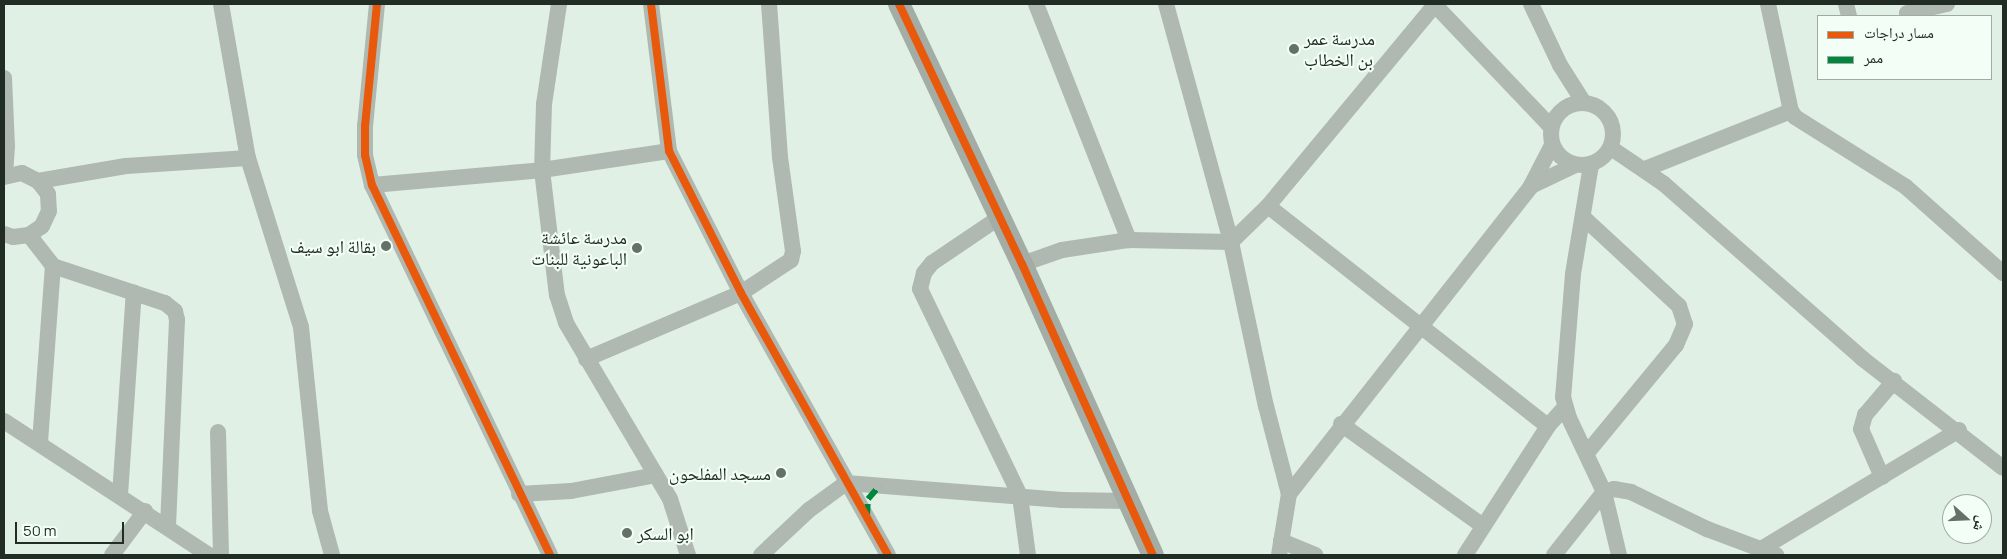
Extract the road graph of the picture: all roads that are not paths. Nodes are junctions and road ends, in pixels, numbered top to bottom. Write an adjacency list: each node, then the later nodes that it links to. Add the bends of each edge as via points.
1 (221, 4): 23 (street)
2 (377, 4): 29 (street, via 365,155)
3 (559, 4): 26 (street, via 544,104)
4 (651, 4): 22 (street)
5 (769, 4): 42 (street, via 780,156 793,256 788,264)
6 (899, 4): 32 (street)
7 (1036, 4): 36 (street)
8 (1166, 4): 37 (street)
9 (1435, 4): 19 (street); 31 (street)
10 (1531, 4): 14 (street)
11 (1768, 4): 18 (street)
12 (1947, 4): 13 (street)
13 (1906, 13)
14 (1560, 65): 16 (street); 17 (street)
15 (4, 78): 27 (street)
16 (1584, 103): 17 (street); 21 (street, via 1596,106 1609,118 1614,136)
17 (1565, 108): 19 (street)
18 (1791, 111): 25 (street); 40 (street, via 1812,128 1879,167)
19 (1551, 128): 20 (street)
20 (1552, 144): 24 (street, via 1561,158); 30 (street)
21 (1611, 148): 24 (street, via 1603,159); 25 (street)
22 (670, 151): 26 (street); 42 (street)
23 (248, 158): 28 (street, via 126,166); 72 (street, via 302,327 320,511)
24 (1583, 165): 30 (street); 33 (street)
25 (1645, 169): 45 (street, via 1714,226 1815,319)
26 (542, 170): 29 (street); 44 (street, via 557,295 566,324)
27 (4, 176): 28 (street, via 22,173)
28 (38, 181): 35 (street, via 48,194 49,211 42,226)
29 (372, 184): 60 (street)
30 (1531, 186): 43 (street)
31 (1268, 206): 37 (street); 43 (street)
32 (1000, 217): 38 (street); 62 (street, via 932,264 920,281 920,289)
33 (1583, 217): 46 (street, via 1568,325 1563,384); 53 (street, via 1679,306 1685,324 1676,345)
34 (4, 234): 35 (street)
35 (29, 236): 39 (street)
36 (1128, 240): 37 (street); 38 (street, via 1062,250)
37 (1231, 242): 61 (street, via 1266,406)
38 (1022, 264): 63 (street)
39 (53, 266): 41 (street); 52 (street)
40 (2003, 273)
41 (134, 292): 59 (street); 65 (street, via 165,303 174,311 177,320)
42 (741, 293): 44 (street); 57 (street)
43 (1419, 326): 48 (street); 49 (street)
44 (586, 359): 55 (street)
45 (1894, 381): 50 (street); 56 (street, via 1866,415 1861,429)
46 (1565, 407): 49 (street); 53 (street)
47 (4, 420): 52 (street)
48 (1341, 424): 61 (street); 66 (street)
49 (1548, 426): 66 (street)
50 (1959, 430): 54 (street); 56 (street)
51 (218, 432): 71 (street)
52 (40, 442): 59 (street)
53 (1587, 453): 58 (street)
54 (2003, 468)
55 (656, 475): 60 (street, via 571,490); 73 (street, via 678,516)
56 (1882, 477): 68 (street)
57 (846, 483): 62 (street); 74 (street, via 809,510); 75 (street)
58 (1604, 492): 68 (street, via 1614,489 1631,492 1691,522); 80 (street); 81 (street)
59 (120, 494): 64 (street)
60 (519, 494): 69 (street)
61 (1289, 494): 67 (street)
62 (1020, 496): 63 (street); 76 (street)
63 (1128, 500): 77 (street)
64 (145, 511): 65 (street); 70 (street)
65 (168, 525): 71 (street)
66 (1483, 526): 79 (street)
67 (1280, 548): 78 (street)
68 (1768, 552)
69 (546, 554)
70 (112, 555)
71 (210, 555)
72 (332, 555)
73 (688, 555)
74 (761, 555)
75 (888, 555)
76 (1028, 555)
77 (1154, 555)
78 (1315, 555)
79 (1465, 555)
80 (1554, 555)
81 (1619, 555)

